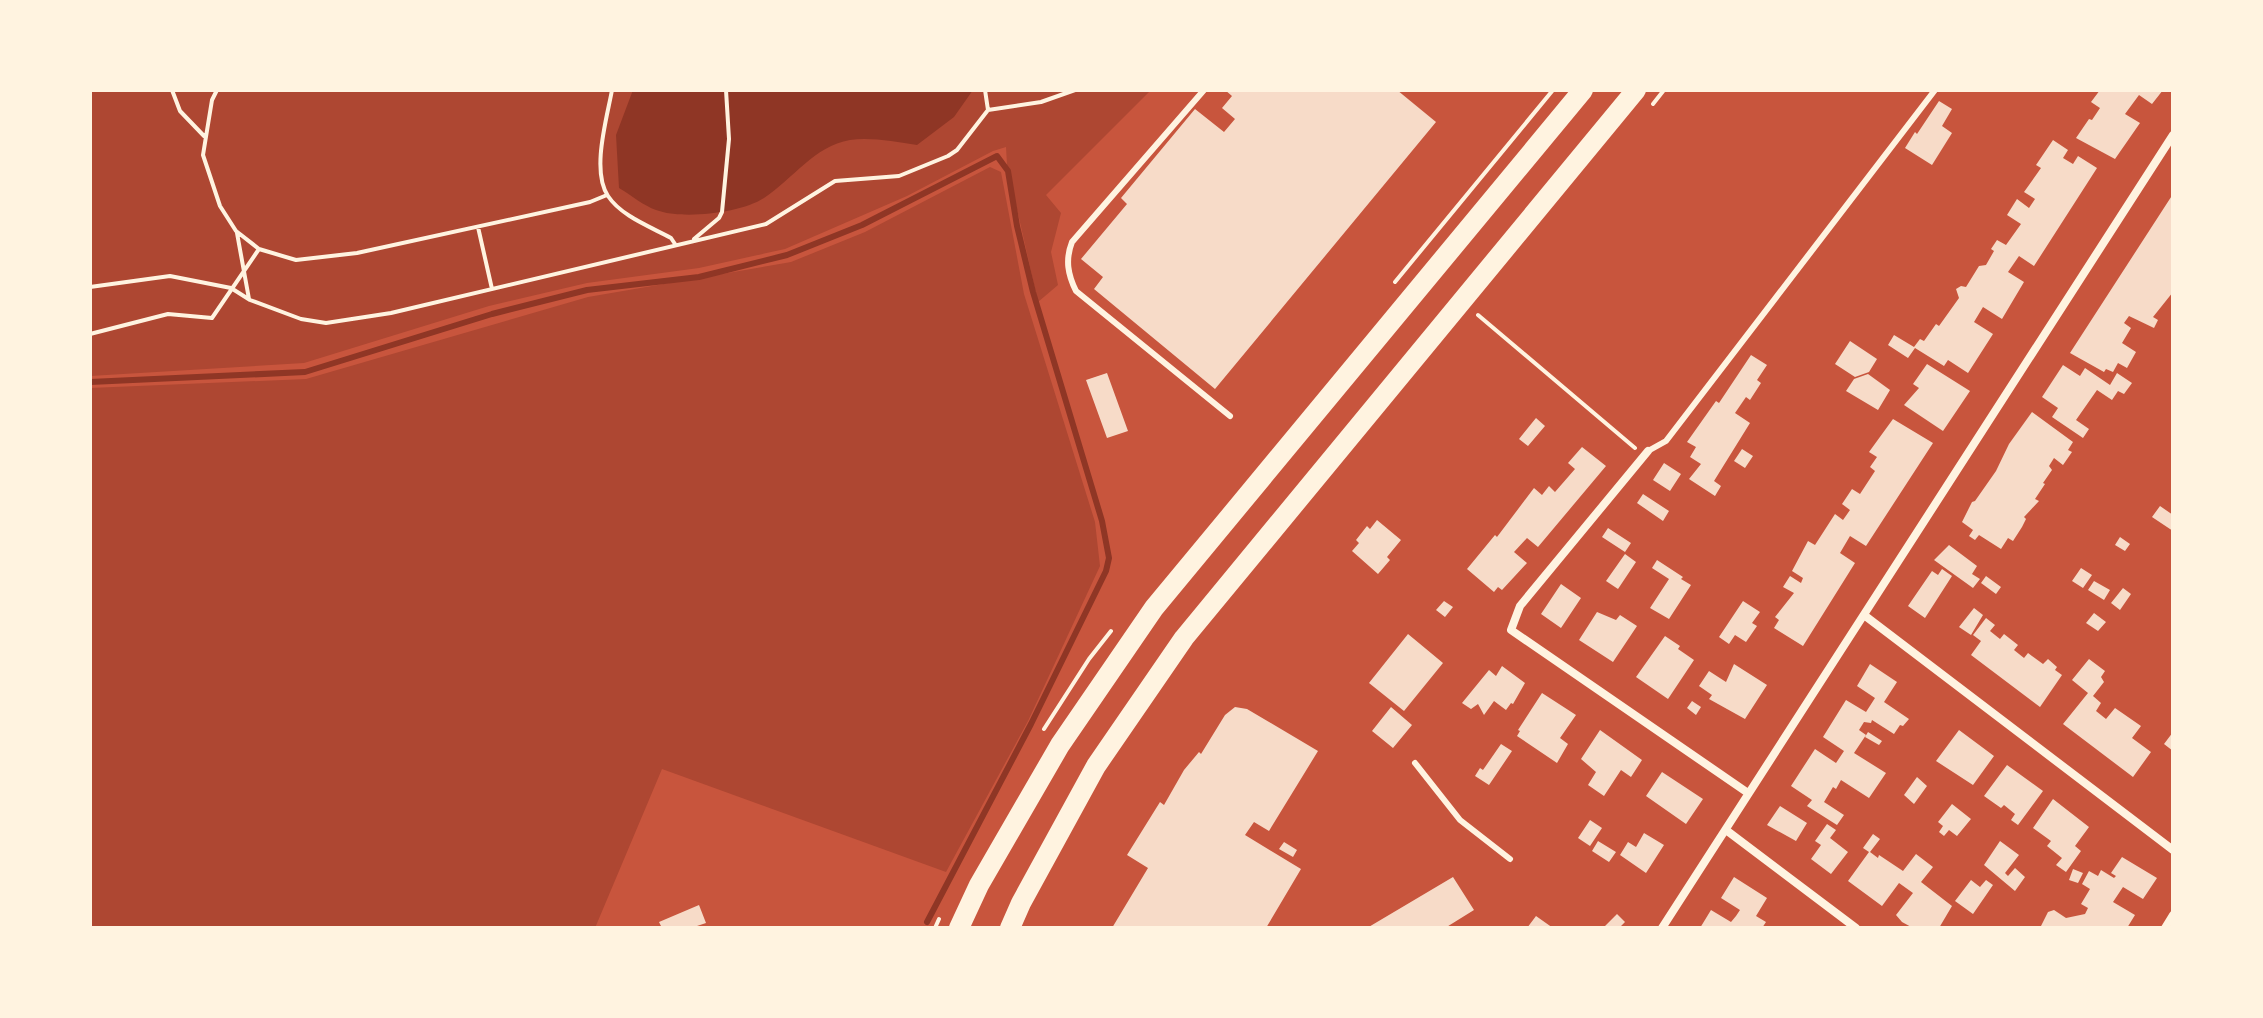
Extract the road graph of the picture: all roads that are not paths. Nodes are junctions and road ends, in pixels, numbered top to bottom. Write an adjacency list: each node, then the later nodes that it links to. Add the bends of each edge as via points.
1 (1204, 90): 6 (lane, via 1072,242 1068,263 1076,291)
2 (1583, 90): 15 (main road, via 1154,608 1060,745)
3 (1636, 90): 16 (main road, via 1184,638 1096,766)
4 (1935, 90): 7 (lane, via 1666,441)
5 (2173, 135): 8 (street)
6 (1230, 416)
7 (1646, 453): 10 (street, via 1520,606 1511,630)
8 (1864, 615): 10 (street); 12 (street)
9 (1415, 763): 13 (lane, via 1460,820)
10 (1748, 793): 11 (street)
11 (1726, 830): 17 (street); 18 (street)
12 (2173, 850)
13 (1510, 859)
14 (2173, 915): 19 (street)
15 (959, 928)
16 (1010, 928)
17 (1662, 928)
18 (1856, 928)
19 (2165, 928)

